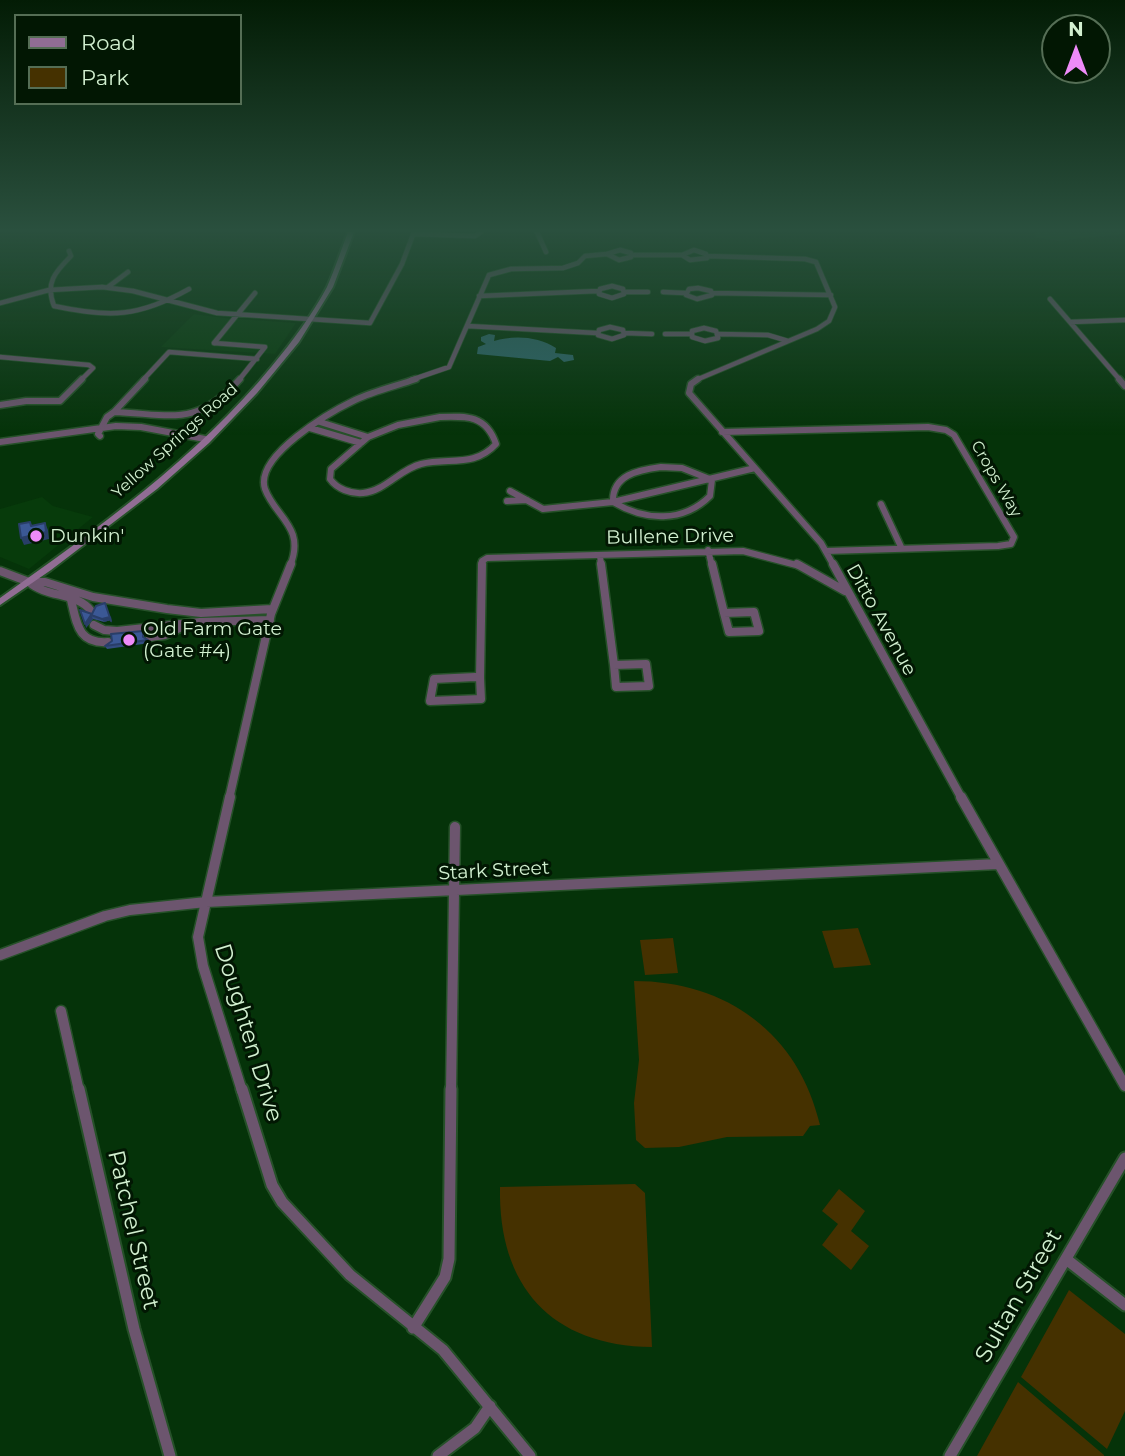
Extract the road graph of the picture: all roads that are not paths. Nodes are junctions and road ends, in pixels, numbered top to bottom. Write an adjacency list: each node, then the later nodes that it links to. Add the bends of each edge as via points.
1 (51, 300): 2 (street, via 60,307 130,312)
2 (167, 300): 9 (street)
3 (249, 300): 9 (street)
4 (321, 300): 10 (main road, Yellow Springs Road)
5 (383, 300): 10 (street, via 370,323)
6 (477, 300): 13 (street)
7 (832, 300): 20 (street, Ditto Avenue, via 835,311 829,321)
8 (1051, 300): 12 (street)
9 (237, 315): 10 (street); 22 (street, via 214,343 265,347)
10 (311, 319): 32 (main road, Yellow Springs Road, via 267,375)
11 (1125, 320): 12 (street)
12 (1070, 322): 23 (street)
13 (467, 326): 14 (street); 26 (street, via 446,369 381,388)
14 (597, 333): 15 (street, via 610,327); 15 (street, via 612,340)
15 (625, 333): 16 (street)
16 (652, 334)
17 (664, 334): 18 (street)
18 (690, 334): 19 (street, via 704,328); 19 (street, via 705,341)
19 (719, 334): 20 (street, via 768,335)
20 (788, 341): 29 (street, Ditto Avenue, via 691,384 689,393)
21 (0, 357): 24 (street, via 93,368 60,401)
22 (257, 359): 25 (street, via 213,405 200,412 165,417); 25 (street, via 169,352)
23 (1125, 386)
24 (0, 405)
25 (114, 412): 27 (street)
26 (320, 422): 28 (street); 31 (street)
27 (103, 426): 30 (street); 32 (street, via 141,427); 33 (street)
28 (310, 428): 34 (street); 55 (street, Doughten Drive, via 276,453 264,475 266,492 288,520 295,545)
29 (722, 432): 35 (street, Ditto Avenue); 42 (street, Crops Way, via 928,427 950,432 1014,540 998,546)
30 (100, 437)
31 (368, 437): 34 (street); 34 (street, via 417,418 451,417 484,424 496,444 475,460 426,462 412,466 385,486 352,493 336,486 329,476)
32 (205, 439): 49 (main road, Yellow Springs Road, via 111,521)
33 (0, 442)
34 (361, 443)
35 (755, 468): 36 (street); 44 (street, Ditto Avenue)
36 (712, 480): 40 (street); 40 (street, via 682,468 648,468 624,477 617,484); 40 (street, via 706,501 675,515 645,515)
37 (510, 491): 38 (street)
38 (527, 500): 39 (street); 40 (street, via 543,509)
39 (507, 502)
40 (613, 502)
41 (881, 504): 42 (street)
42 (902, 549): 44 (street, Crops Way)
43 (708, 550): 45 (street, Bullene Drive); 48 (street, Bullene Drive, via 773,556); 54 (street)
44 (826, 551): 46 (street, Ditto Avenue)
45 (600, 555): 60 (street); 61 (street, Bullene Drive, via 484,559)
46 (834, 568): 48 (street); 50 (street, Ditto Avenue)
47 (0, 571): 49 (street)
48 (818, 574): 50 (street, Bullene Drive)
49 (29, 582): 51 (street, via 35,589); 52 (main road, Yellow Springs Road); 55 (street, via 167,609)
50 (847, 592): 63 (street, Ditto Avenue)
51 (71, 600): 53 (street, via 85,603); 59 (street, via 85,640)
52 (0, 602)
53 (91, 611)
54 (724, 613): 54 (street, via 729,632 759,631 754,612)
55 (271, 614): 56 (street); 65 (street, Doughten Drive)
56 (192, 622): 57 (street, via 117,631); 58 (street)
57 (94, 625)
58 (150, 637)
59 (108, 642)
60 (614, 665): 60 (street, via 616,687 649,686 646,664)
61 (480, 678): 61 (street, via 438,678 431,682 430,701 481,699)
62 (455, 827): 64 (street)
63 (998, 864): 64 (street, Stark Street); 68 (street, Ditto Avenue)
64 (453, 890): 65 (street, Stark Street); 72 (street, via 449,1259 445,1277)
65 (206, 902): 66 (street, Stark Street, via 105,916); 72 (street, Doughten Drive, via 198,937 203,966 272,1185 290,1212 342,1266)
66 (0, 955)
67 (61, 1012): 74 (street, Patchel Street, via 134,1329)
68 (1125, 1086)
69 (1125, 1158): 70 (street, Sultan Street)
70 (1066, 1259): 71 (street); 77 (street, Sultan Street)
71 (1125, 1305)
72 (413, 1328): 73 (street, Doughten Drive, via 443,1350)
73 (490, 1406): 75 (street, via 475,1428); 76 (street, Doughten Drive)
74 (170, 1456)
75 (438, 1456)
76 (530, 1456)
77 (950, 1456)

